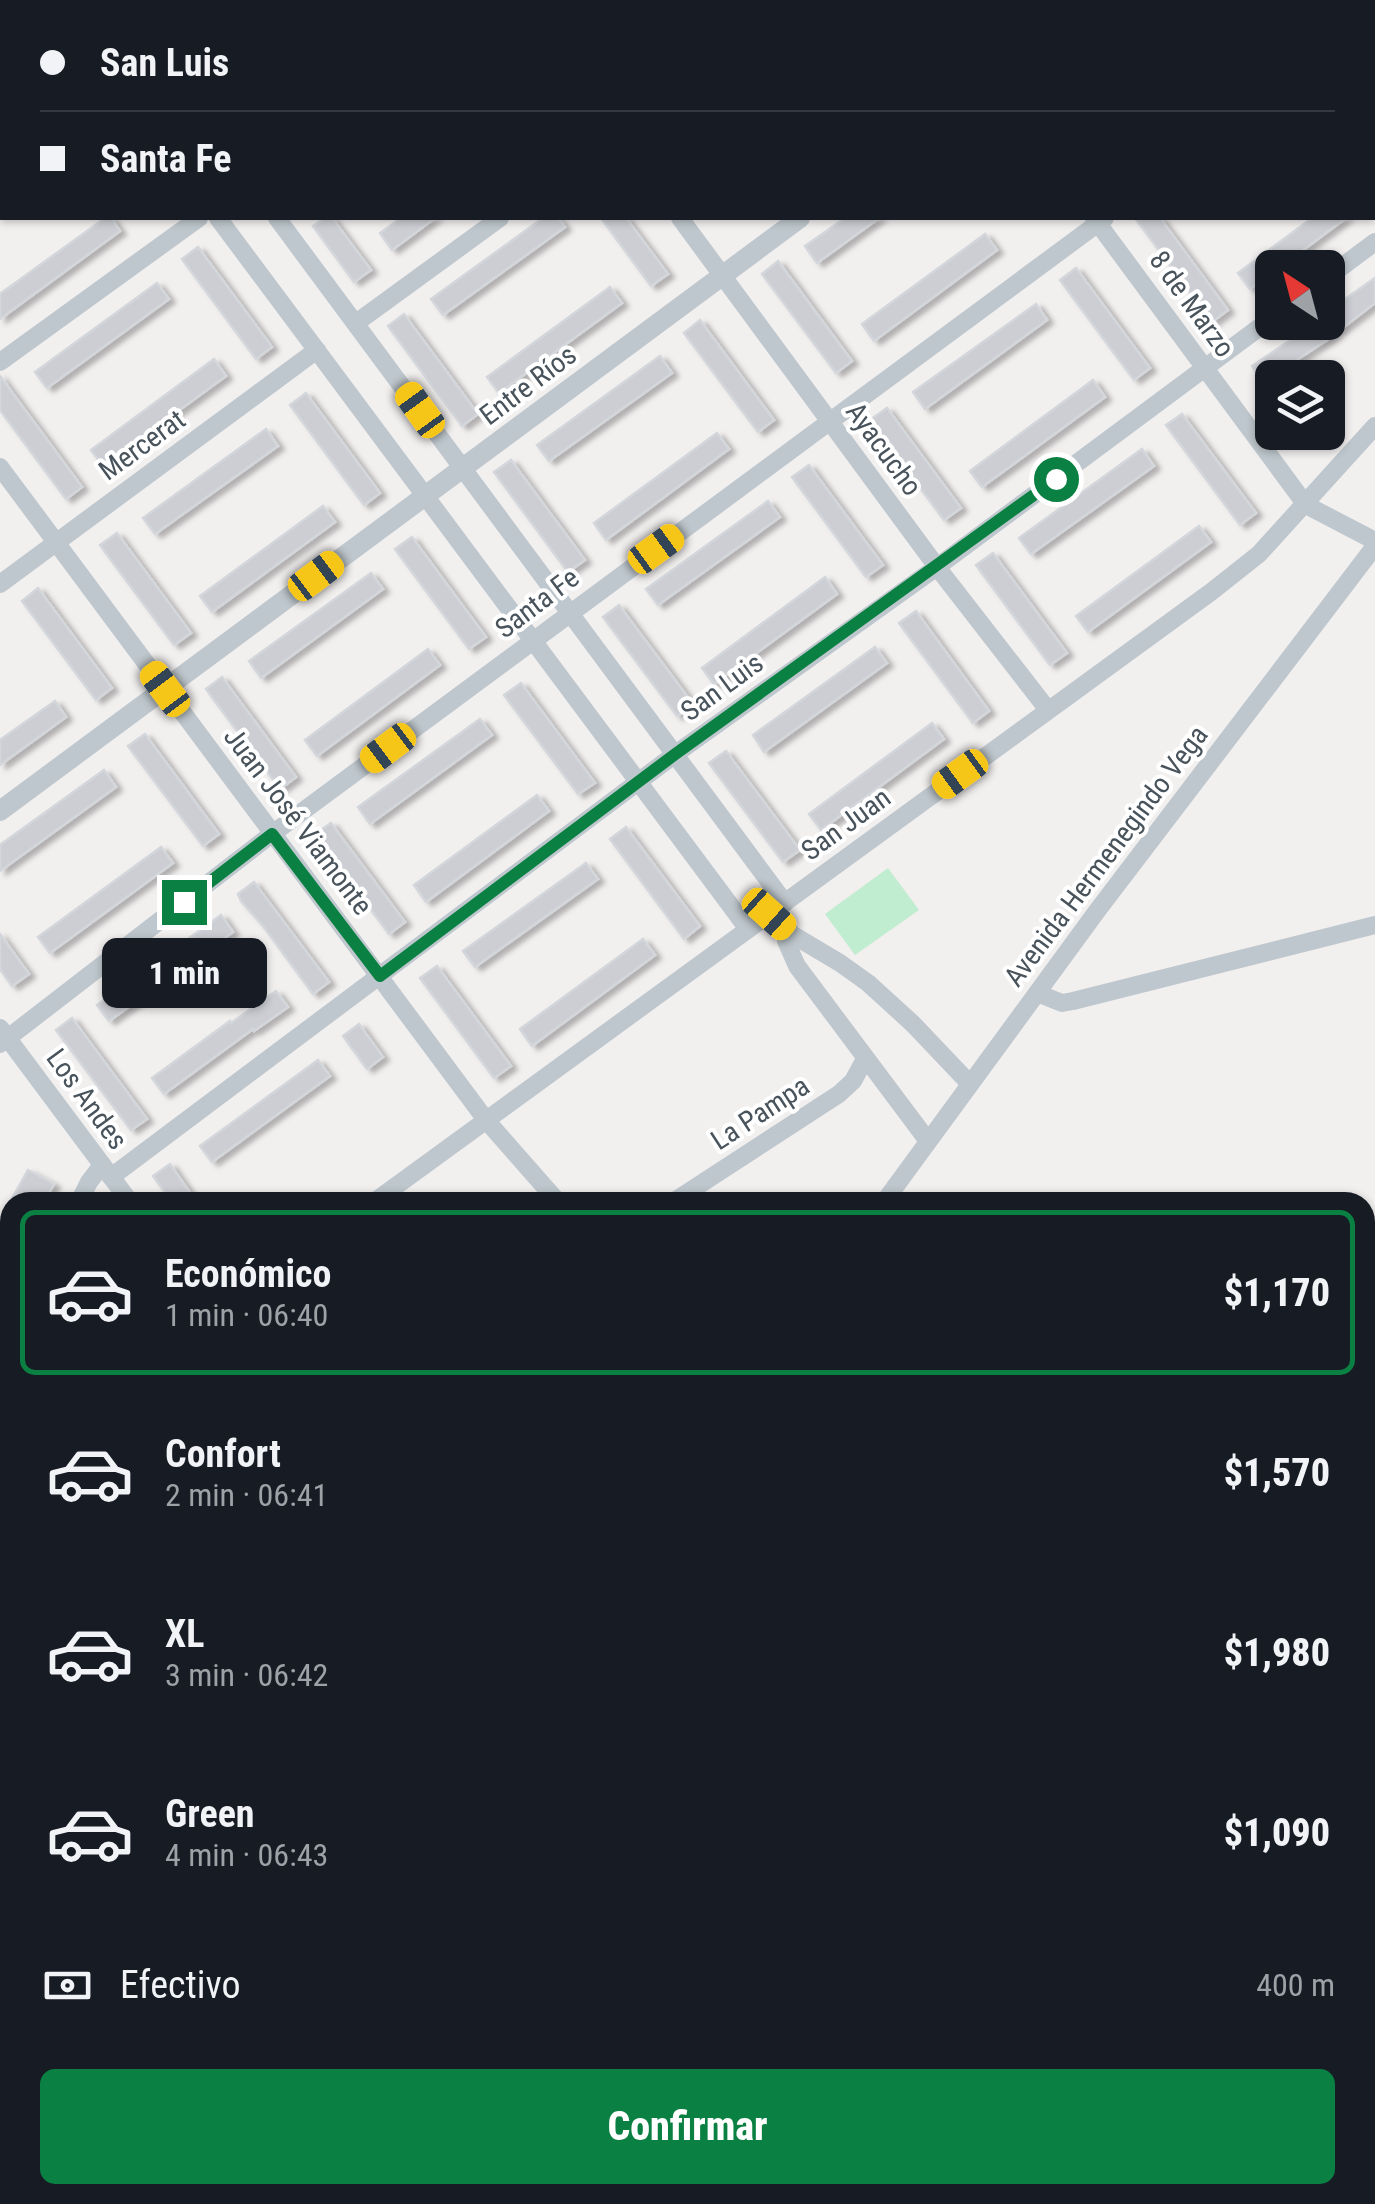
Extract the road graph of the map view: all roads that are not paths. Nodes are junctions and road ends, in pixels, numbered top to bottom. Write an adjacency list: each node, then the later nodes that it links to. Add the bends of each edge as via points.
1 (196, 220): 15 (street)
2 (220, 220): 14 (street)
3 (279, 220): 12 (street)
4 (497, 220): 12 (street)
5 (682, 220): 11 (street, Ayacucho)
6 (797, 220): 11 (street, Entre Ríos)
7 (1098, 220): 17 (street, Santa Fe)
8 (1100, 220): 16 (street, 8 de Marzo)
9 (1375, 242): 10 (street)
10 (1345, 264)
11 (723, 275): 17 (street, Ayacucho); 20 (street, Entre Ríos)
12 (356, 323): 20 (street)
13 (1255, 331): 16 (street, San Luis)
14 (317, 350): 21 (street); 23 (street, Mercerat)
15 (0, 362)
16 (1205, 369): 22 (street, 8 de Marzo); 25 (street, San Luis)
17 (830, 421): 25 (street, Ayacucho); 27 (street, Santa Fe)
18 (1375, 426): 22 (street, San Juan)
19 (0, 467): 23 (street, Juan José Viamonte)
20 (462, 468): 21 (street, Entre Ríos); 27 (street)
21 (425, 496): 28 (street); 29 (street, Entre Ríos)
22 (1306, 505): 24 (street, 8 de Marzo); 30 (street, San Juan, via 1223,583)
23 (56, 542): 26 (street, Mercerat); 29 (street, Juan José Viamonte)
24 (1375, 544): 40 (street, Avenida Hermenegindo Vega)
25 (937, 567): 30 (street, Ayacucho); 31 (street, San Luis)
26 (0, 584)
27 (568, 613): 28 (street, Santa Fe); 31 (street)
28 (534, 641): 32 (street); 34 (street, Santa Fe)
29 (165, 689): 33 (street, Entre Ríos); 34 (street, Juan José Viamonte)
30 (1048, 710): 35 (street, San Juan)
31 (674, 755): 32 (street, San Luis); 35 (street)
32 (639, 782): 37 (street); 39 (street, San Luis)
33 (0, 811)
34 (272, 834): 39 (street, Juan José Viamonte); 41 (street, Santa Fe)
35 (777, 908): 37 (street, San Juan); 38 (street)
36 (1375, 925): 40 (street, via 1072,1001)
37 (748, 929): 44 (street, San Juan)
38 (787, 930): 42 (street, via 797,966); 43 (street, via 868,983)
39 (380, 976): 44 (street, Juan José Viamonte); 46 (street, San Luis)
40 (1037, 994): 43 (street, Avenida Hermenegindo Vega)
41 (2, 1036): 46 (street, Los Andes)
42 (865, 1059): 45 (street); 50 (street, La Pampa, via 839,1094)
43 (970, 1084): 45 (street, Avenida Hermenegindo Vega)
44 (486, 1120): 48 (street, San Juan); 49 (street, Juan José Viamonte)
45 (928, 1141): 51 (street, Avenida Hermenegindo Vega)
46 (116, 1188): 47 (street, via 89,1182)
47 (84, 1192)
48 (388, 1192)
49 (549, 1192)
50 (689, 1192)
51 (891, 1192)

